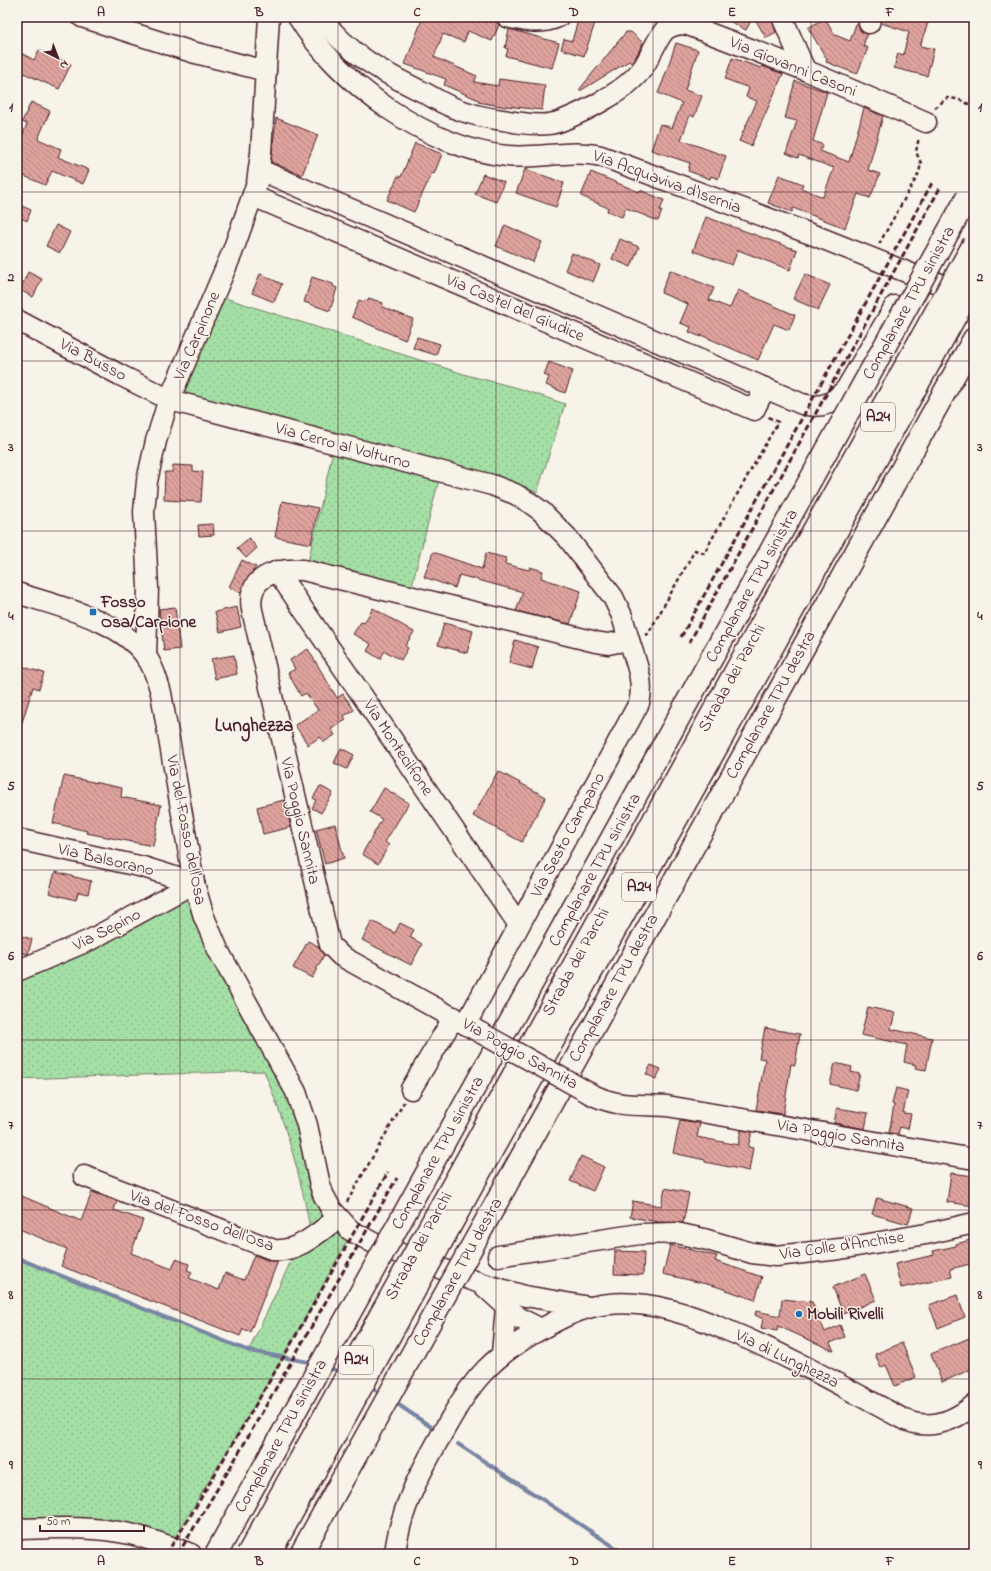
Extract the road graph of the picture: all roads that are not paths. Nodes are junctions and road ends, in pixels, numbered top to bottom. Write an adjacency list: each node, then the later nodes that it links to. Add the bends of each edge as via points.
1 (82, 17): 9 (street, via 192,52)
2 (269, 17): 9 (street, Via Carpinone)
3 (298, 17): 15 (street, Via Acquaviva d'Isernia, via 325,53 364,90 403,118 452,143 473,150 508,156 572,153 601,156)
4 (321, 17): 8 (street, Via Giovanni Casoni, via 331,30 372,66 400,81 469,114 526,124 544,125 560,122 619,91 640,72 665,30 676,25 688,25)
5 (507, 17): 6 (street, via 530,22 549,22)
6 (558, 17)
7 (782, 17): 8 (street)
8 (805, 70): 10 (street, Via Giovanni Casoni)
9 (266, 71): 11 (street, Via Carpinone)
10 (926, 122)
11 (260, 170): 13 (street, Via Carpinone); 20 (street, Via Castel del Giudice)
12 (970, 192): 48 (highway, Complanare TPU sinistra, bridge)
13 (253, 196): 20 (street, Via Castel del Giudice, via 754,410); 21 (street, Via Carpinone)
14 (974, 244): 24 (highway, Strada dei Parchi / A24, bridge)
15 (914, 275): 17 (street, Via Acquaviva d'Isernia); 20 (street, Via Castel del Giudice, via 837,400 813,407)
16 (974, 282): 24 (highway, Strada dei Parchi / A24, bridge)
17 (974, 295)
18 (17, 320): 21 (street, Via Busso)
19 (974, 339): 51 (highway, Complanare TPU destra, bridge)
20 (765, 388)
21 (170, 400): 25 (street, Via Cerro al Volturno, via 492,485 515,494 541,511 570,541 613,597); 26 (street, Via Carpinone, via 156,441 144,503 148,588)
22 (277, 571): 25 (street, Via Poggio Sannita, via 289,569 316,572 596,642 608,644); 29 (street, Via Montecilfone); 31 (street, Via Poggio Sannita, via 258,583 252,595 251,606 328,942 341,956)
23 (17, 593): 26 (street, Via del Fosso dell'Osa, via 102,622 128,639)
24 (790, 594): 34 (highway, Strada dei Parchi / A24)
25 (629, 640): 29 (street, Via Sesto Campano, via 640,678 639,703)
26 (146, 657): 28 (street, Via del Fosso dell'Osa, via 154,670 161,693)
27 (17, 839): 28 (street, Via Balsorano, via 143,868)
28 (194, 884): 30 (street, Via Sepino, via 90,940); 36 (street, Via del Fosso dell'Osa, via 218,950 296,1092 307,1125 322,1189)
29 (519, 925): 31 (street, Via Sesto Campano)
30 (17, 971)
31 (460, 1021): 32 (street, Via Sesto Campano); 33 (street, Via Poggio Sannita, bridge, via 589,1093 614,1103 667,1106)
32 (411, 1089)
33 (974, 1158)
34 (471, 1171): 49 (highway, Strada dei Parchi / A24, bridge); 50 (highway, Strada dei Parchi / A24, bridge)
35 (84, 1176): 36 (street, Via del Fosso dell'Osa, via 274,1250 286,1250 296,1246)
36 (338, 1218): 39 (street, Via del Fosso dell'Osa, via 352,1232 371,1242)
37 (974, 1223): 38 (street, Via Colle d'Anchise, via 895,1240 790,1255 761,1255 688,1235 660,1232)
38 (498, 1256)
39 (480, 1283): 40 (street, Via del Fosso dell'Osa); 41 (street)
40 (525, 1296): 42 (street, Via del Fosso dell'Osa); 43 (street)
41 (506, 1307): 43 (street, via 519,1318); 44 (street)
42 (590, 1307): 43 (street); 45 (street, Via di Lunghezza, via 637,1304 671,1310 703,1320 773,1349 915,1424 942,1423)
43 (541, 1329): 44 (street)
44 (502, 1354): 52 (street, via 471,1385 429,1457 412,1493)
45 (974, 1405)
46 (17, 1528): 47 (street, via 110,1531 138,1536)
47 (191, 1554)
48 (216, 1554)
49 (248, 1554)
50 (269, 1554)
51 (302, 1554)
52 (395, 1554)

